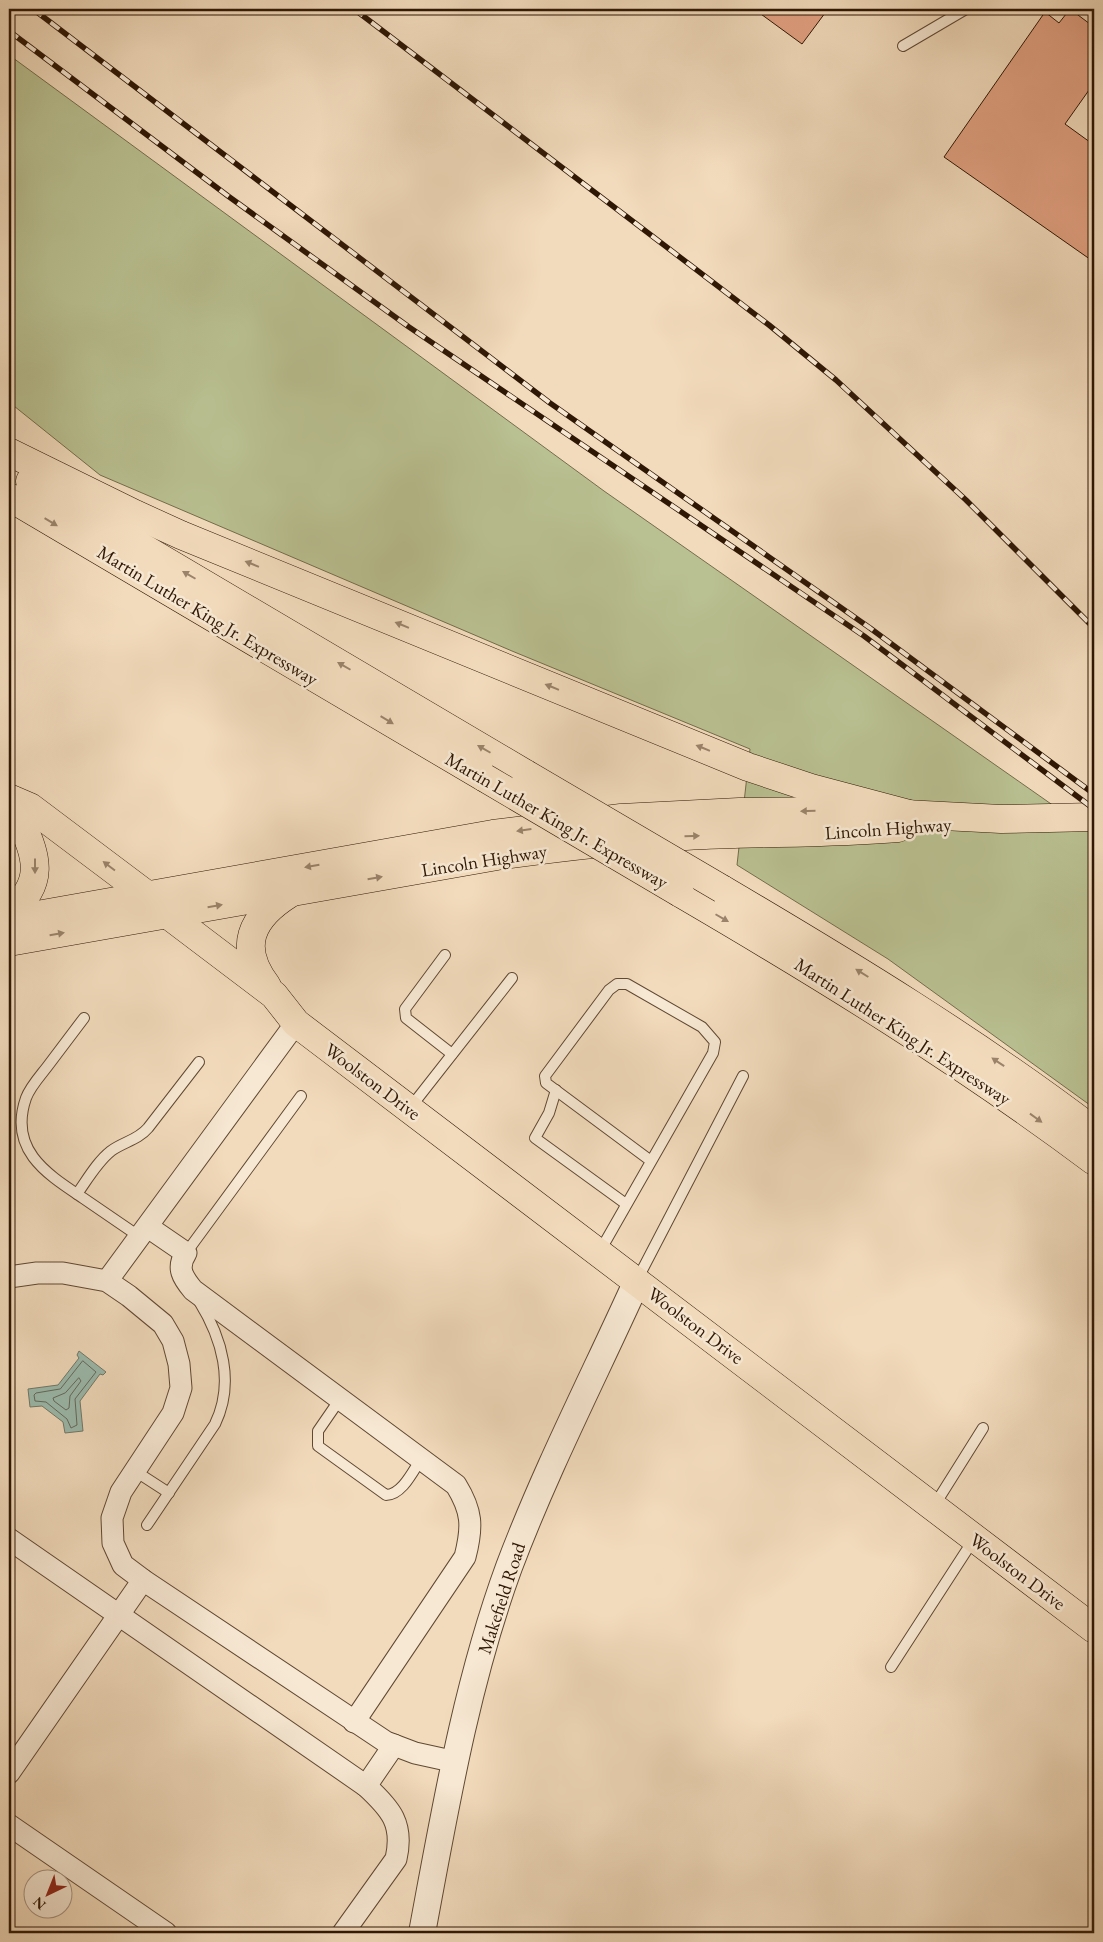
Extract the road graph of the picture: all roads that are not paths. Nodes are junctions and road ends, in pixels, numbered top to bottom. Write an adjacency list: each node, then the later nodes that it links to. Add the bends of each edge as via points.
1 (966, 9): 2 (lane)
2 (903, 46)
3 (9, 452): 7 (main road, one-way to 3, via 811,788 748,767 181,535)
4 (9, 468): 26 (main road, Martin Luther King Jr. Expressway, one-way to 4, bridge, via 961,1036 834,955)
5 (9, 498): 28 (main road, Martin Luther King Jr. Expressway, one-way to 28, bridge, via 821,976 1012,1101)
6 (12, 810): 11 (main road, via 30,807); 12 (main road, one-way to 12, via 29,839 36,870 26,896)
7 (909, 814): 9 (main road, Lincoln Highway); 11 (main road, Lincoln Highway, one-way to 11, via 738,812 621,818 493,834)
8 (1094, 817): 9 (main road, Lincoln Highway)
9 (1001, 819): 10 (main road, Lincoln Highway, one-way to 9, via 497,856 623,840 847,832)
10 (293, 892): 11 (main road, Lincoln Highway, one-way to 10); 17 (main road, via 266,911 252,936 252,964)
11 (145, 907): 13 (main road); 14 (main road, one-way to 11); 17 (main road, Woolston Drive); 19 (main road, Woolston Drive, via 263,1009)
12 (9, 912)
13 (9, 920)
14 (9, 942)
15 (445, 955): 20 (lane, via 405,1009 406,1018)
16 (512, 978): 20 (lane)
17 (274, 995): 19 (main road, Woolston Drive)
18 (84, 1018): 29 (lane, via 34,1083 26,1098 23,1117 28,1150 38,1164)
19 (296, 1023): 25 (main road, Woolston Drive); 31 (street)
20 (452, 1054): 25 (lane)
21 (199, 1062): 29 (lane, via 142,1135 112,1150)
22 (743, 1076): 36 (lane)
23 (556, 1090): 27 (lane); 27 (lane, via 546,1083 546,1076 609,990 617,984 627,984 702,1028 715,1042 714,1053); 30 (lane, via 549,1113 535,1138)
24 (301, 1096): 33 (lane)
25 (409, 1109): 32 (main road, Woolston Drive)
26 (1094, 1130)
27 (651, 1161): 30 (lane)
28 (1094, 1161)
29 (77, 1194): 31 (lane)
30 (626, 1204): 32 (lane)
31 (144, 1232): 33 (street); 35 (street)
32 (599, 1252): 36 (main road, Woolston Drive)
33 (186, 1253): 37 (street, via 180,1268)
34 (9, 1278): 35 (street, via 63,1273)
35 (107, 1281): 41 (street, via 163,1324 179,1364 181,1388 173,1413)
36 (637, 1281): 43 (main road, Woolston Drive); 53 (street, Makefield Road, via 542,1486 509,1568 478,1667)
37 (193, 1290): 38 (street); 42 (lane, via 222,1351 225,1394 215,1424)
38 (340, 1399): 40 (street); 40 (lane, via 318,1432 318,1446 386,1495 398,1491)
39 (984, 1428): 43 (lane)
40 (421, 1459): 51 (street, via 456,1485 466,1501 470,1526 465,1557)
41 (135, 1471): 42 (lane); 47 (street, via 121,1492 112,1518 113,1543 123,1565)
42 (169, 1493): 44 (lane)
43 (934, 1506): 45 (main road, Woolston Drive)
44 (147, 1525)
45 (974, 1538): 49 (main road, Woolston Drive); 50 (lane)
46 (9, 1539): 48 (street)
47 (143, 1580): 48 (street); 51 (street)
48 (120, 1616): 54 (street); 55 (street)
49 (1094, 1629)
50 (891, 1667)
51 (354, 1722): 52 (street)
52 (394, 1745): 53 (street); 55 (street)
53 (456, 1762): 59 (street, Makefield Road)
54 (9, 1774)
55 (366, 1786): 58 (street, via 392,1817 399,1833 399,1846 396,1859)
56 (9, 1825): 57 (street)
57 (166, 1933)
58 (343, 1933)
59 (422, 1933)

